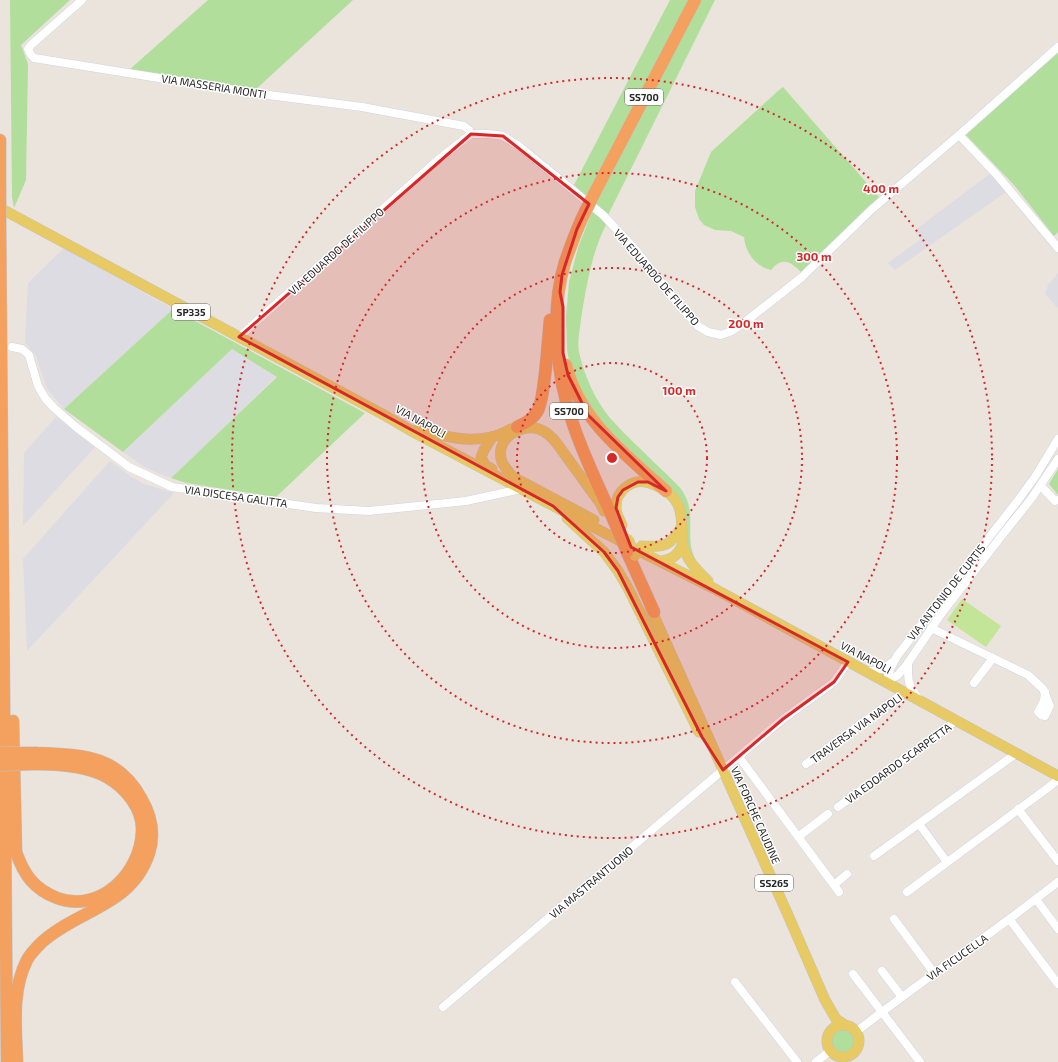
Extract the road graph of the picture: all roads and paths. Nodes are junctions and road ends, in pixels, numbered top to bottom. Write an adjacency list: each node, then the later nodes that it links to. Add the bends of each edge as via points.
1 (82, 0): 4 (street, VIA MASSERIA MONTI, via 31,45 28,49 34,58 362,107 464,126)
2 (695, 0): 11 (highway, SS700, bridge, via 585,212)
3 (1058, 47): 5 (street, VIA EDUARDO DE FILIPPO)
4 (471, 134): 5 (street, VIA EDUARDO DE FILIPPO, via 503,136 519,146 603,215 635,249 698,326 720,335 732,331 802,277 871,210); 13 (street, VIA EDUARDO DE FILIPPO, via 439,159)
5 (958, 135): 10 (street, via 996,174)
6 (0, 140): 7 (highway)
7 (0, 192): 9 (highway, bridge)
8 (0, 208): 13 (main road, SP335)
9 (0, 223): 45 (highway)
10 (1058, 248)
11 (562, 275): 12 (highway, SS700); 16 (highway, via 556,286 550,319 540,408 530,420)
12 (560, 292): 25 (highway, via 563,307 563,353 568,375 579,399 600,430); 29 (highway, SS700, via 557,335 564,390 578,439)
13 (239, 338): 15 (main road, SP335)
14 (12, 347): 24 (street, VIA DISCESA GALITTA, via 22,349 29,355 38,386 54,408 129,467 172,487 316,508 369,510 466,501)
15 (384, 415): 17 (main road, VIA NAPOLI); 24 (main road, VIA NAPOLI)
16 (517, 427): 18 (main road)
17 (419, 428): 18 (main road, via 444,437 472,440); 21 (main road, VIA NAPOLI)
18 (492, 437): 21 (main road, via 482,453)
19 (1058, 439): 31 (street, VIA ANTONIO DE CURTIS, via 1035,477)
20 (1058, 459): 23 (street, VIA ANTONIO DE CURTIS)
21 (482, 461): 22 (main road, VIA NAPOLI); 26 (main road, via 487,467 519,483)
22 (514, 477): 29 (main road, via 502,462 502,444 510,434 519,430 530,427 540,430 558,445); 35 (main road, VIA NAPOLI)
23 (1041, 486): 27 (street); 32 (street, VIA ANTONIO DE CURTIS)
24 (521, 489): 26 (main road, VIA NAPOLI)
25 (666, 491): 29 (main road, via 648,482 629,485 618,497); 30 (main road, via 680,508)
26 (538, 498): 28 (main road, VIA NAPOLI)
27 (1057, 502)
28 (553, 506): 36 (main road, VIA NAPOLI); 58 (main road, via 604,552 618,571 702,738)
29 (615, 522): 38 (highway, SS700, bridge)
30 (682, 526): 33 (main road); 34 (main road)
31 (996, 528): 32 (street); 40 (street, VIA ANTONIO DE CURTIS)
32 (1003, 534): 39 (street, VIA ANTONIO DE CURTIS)
33 (668, 544): 35 (main road); 36 (main road)
34 (683, 544): 36 (main road, via 678,554); 37 (main road, via 690,561)
35 (642, 546): 36 (main road, VIA NAPOLI)
36 (662, 561): 37 (main road, VIA NAPOLI)
37 (715, 588): 42 (main road, VIA NAPOLI)
38 (654, 612): 58 (main road, VIA FORCHE CAUDINE / SS700)
39 (932, 628): 41 (street); 43 (street, VIA ANTONIO DE CURTIS)
40 (897, 656): 44 (street, VIA ANTONIO DE CURTIS, via 882,670); 46 (street, VIA ANTONIO DE CURTIS)
41 (993, 658): 47 (street); 49 (street, via 1028,675)
42 (848, 662): 44 (main road, VIA NAPOLI); 54 (street, VIA MASTRANTUONO, via 834,682 783,719)
43 (908, 663): 46 (street, VIA ANTONIO DE CURTIS, via 898,675); 50 (street, via 910,688)
44 (866, 671): 46 (main road, VIA NAPOLI)
45 (4, 674): 55 (highway, via 12,714 16,852 22,866 27,876 40,889 62,899 85,901 100,896 125,878 132,867 142,831 140,814 122,788 107,777); 89 (highway)
46 (886, 682): 48 (main road, VIA NAPOLI)
47 (974, 683)
48 (905, 692): 50 (main road, VIA NAPOLI); 56 (street, TRAVERSA VIA NAPOLI)
49 (1045, 692)
50 (921, 701): 51 (main road, VIA NAPOLI)
51 (957, 720): 53 (main road, VIA NAPOLI); 60 (street, VIA EDOARDO SCARPETTA)
52 (0, 753): 55 (highway, bridge)
53 (1017, 753): 59 (main road, VIA NAPOLI); 63 (street)
54 (739, 757): 58 (street, VIA MASTRANTUONO); 64 (street)
55 (36, 759): 57 (highway, bridge); 90 (highway, via 88,757 114,767 129,780 148,809 151,846 146,862 125,891 61,928 38,946 27,960 18,984 16,1003)
56 (806, 764)
57 (0, 765)
58 (722, 768): 81 (main road, VIA FORCHE CAUDINE / SS265); 82 (street, VIA MASTRANTUONO)
59 (1058, 777): 61 (street, via 1053,784)
60 (838, 806)
61 (1018, 810): 66 (street); 67 (street)
62 (828, 814): 64 (street)
63 (919, 824): 65 (street); 67 (street)
64 (798, 836): 68 (street, via 836,889)
65 (874, 856)
66 (1058, 861)
67 (947, 862): 70 (street)
68 (847, 874)
69 (1058, 882): 71 (street, VIA FICUCELLA)
70 (907, 892)
71 (1036, 899): 73 (street, VIA FICUCELLA); 74 (street)
72 (894, 919): 76 (street)
73 (1010, 920): 76 (street, VIA FICUCELLA); 79 (street)
74 (1058, 929)
75 (882, 972): 80 (street)
76 (934, 973): 80 (street, VIA FICUCELLA)
77 (853, 974): 83 (street)
78 (735, 982): 91 (street)
79 (1058, 984)
80 (902, 997): 83 (street, VIA FICUCELLA)
81 (824, 1000): 84 (main road, VIA FORCHE CAUDINE / SS265, via 836,1019); 86 (main road, VIA FORCHE CAUDINE / SS265)
82 (443, 1007)
83 (880, 1013): 85 (street, VIA FICUCELLA); 95 (street); 96 (street)
84 (845, 1025): 85 (main road, SS265); 86 (main road, via 836,1027)
85 (856, 1032): 87 (main road, via 859,1039)
86 (829, 1033): 88 (main road, SS265, via 827,1042)
87 (856, 1051): 88 (main road, via 849,1056 840,1057); 94 (main road)
88 (833, 1053): 92 (street); 93 (main road)
89 (7, 1062)
90 (17, 1062)
91 (797, 1062)
92 (816, 1062)
93 (845, 1062)
94 (855, 1062)
95 (914, 1062)
96 (920, 1062)

